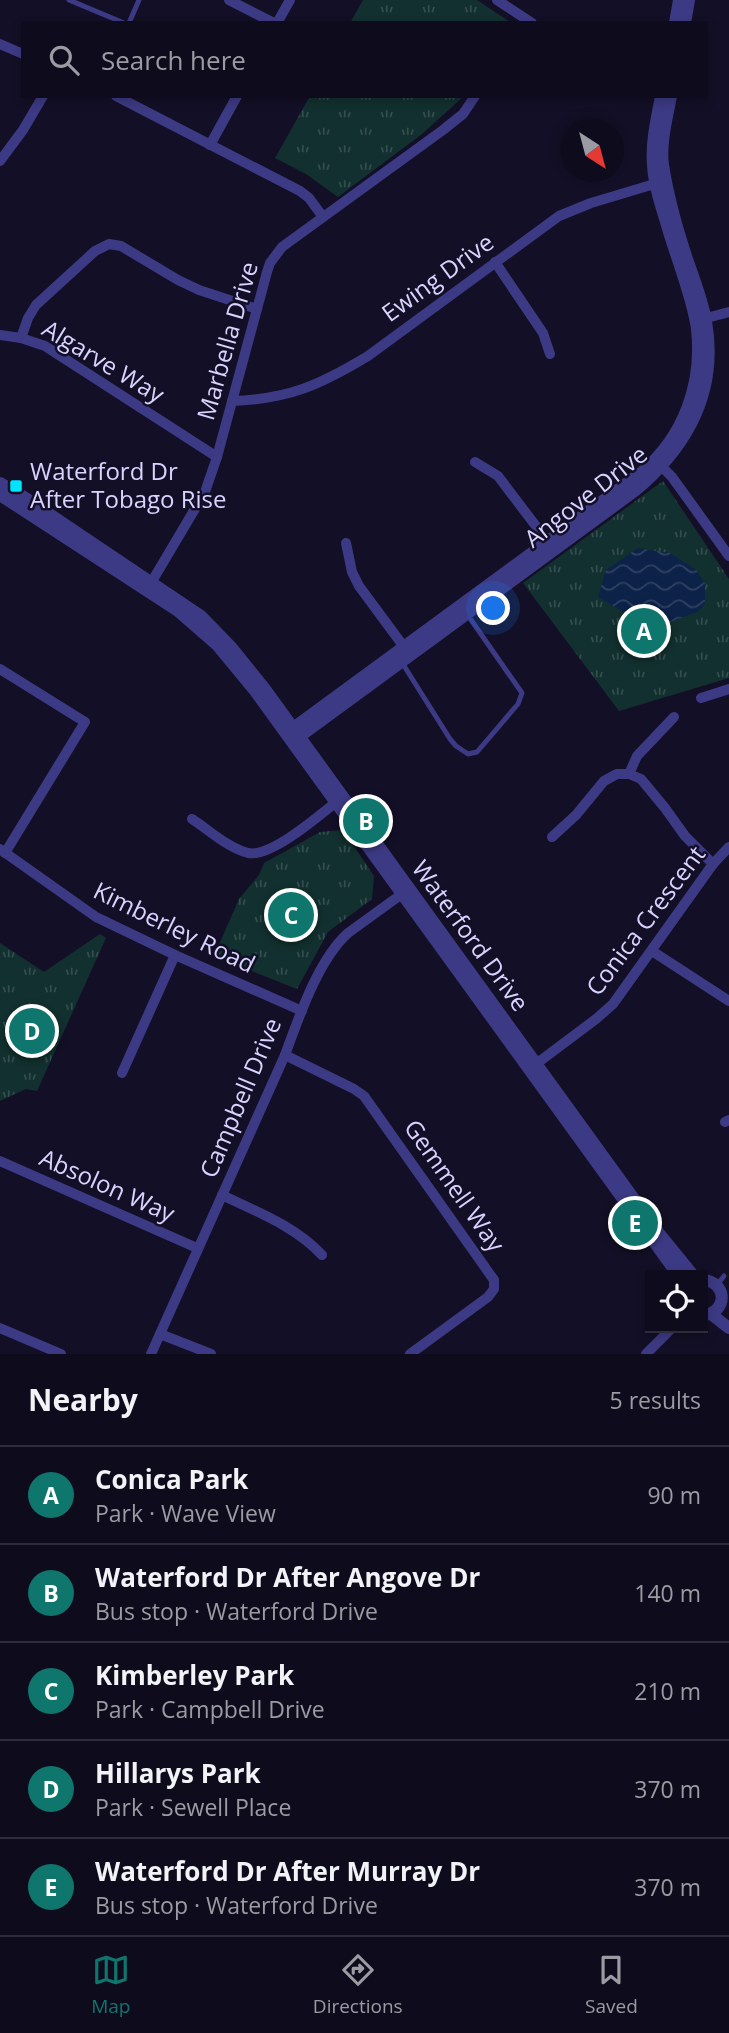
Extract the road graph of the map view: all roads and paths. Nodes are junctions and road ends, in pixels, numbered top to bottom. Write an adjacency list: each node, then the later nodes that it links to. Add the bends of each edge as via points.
1 (69, 0): 8 (lane)
2 (139, 0): 9 (lane)
3 (229, 0): 10 (street)
4 (290, 0): 11 (street)
5 (496, 0): 12 (street)
6 (679, 0): 13 (street)
7 (689, 0): 14 (street)
8 (121, 21)
9 (127, 21)
10 (271, 21)
11 (276, 21)
12 (524, 21)
13 (675, 21)
14 (685, 21)
15 (0, 44): 16 (street)
16 (21, 53)
17 (42, 98): 24 (street)
18 (120, 98): 23 (street)
19 (236, 98): 23 (street)
20 (474, 98): 26 (street, Marbella Drive, via 450,125)
21 (661, 98): 25 (street, Angove Drive, via 653,166)
22 (671, 98): 25 (street, Angove Drive)
23 (210, 145): 26 (street, via 300,191)
24 (0, 161)
25 (661, 182): 27 (street, Ewing Drive, via 559,216); 30 (street, Angove Drive)
26 (323, 218): 28 (street, Marbella Drive, via 275,255)
27 (495, 262): 33 (street, via 543,334); 34 (street, Ewing Drive, via 334,376 284,396)
28 (257, 309): 32 (street, via 199,290 121,246 109,244 95,251 36,305); 34 (street, Marbella Drive)
29 (729, 312): 30 (street)
30 (700, 320): 37 (street, Angove Drive, via 708,352 697,412 685,436)
31 (0, 335): 32 (street, Algarve Way)
32 (21, 338): 35 (street, Algarve Way, via 56,352)
33 (550, 354)
34 (232, 401): 35 (street, Marbella Drive)
35 (217, 457): 43 (street, Marbella Drive, via 196,510)
36 (475, 462): 41 (street, via 498,476)
37 (659, 463): 41 (street, Angove Drive, via 635,490); 42 (street)
38 (0, 483): 43 (street, Waterford Drive)
39 (0, 495): 43 (street, Waterford Drive)
40 (346, 543): 45 (street, via 359,586)
41 (550, 546): 44 (street, Angove Drive); 45 (street, Angove Drive)
42 (729, 556)
43 (148, 587): 50 (street, Waterford Drive, via 212,626 245,662)
44 (467, 613): 45 (street, Angove Drive); 45 (lane, via 522,689 518,704 477,752 468,754 450,739)
45 (402, 654): 50 (street, Angove Drive)
46 (0, 669): 56 (street, via 85,722)
47 (729, 689): 48 (street)
48 (701, 698)
49 (674, 717): 51 (street, via 638,756)
50 (293, 735): 52 (street, Waterford Drive)
51 (629, 774): 54 (street, via 604,781); 57 (street, via 641,779)
52 (339, 800): 53 (street, via 276,846 257,854 236,848); 58 (street, Waterford Drive)
53 (192, 819)
54 (552, 837)
55 (729, 847): 57 (street, Conica Crescent)
56 (3, 851): 60 (street, Kimberley Road, via 96,917)
57 (713, 864): 59 (street, Conica Crescent)
58 (406, 891): 62 (street, Campbell Drive, via 340,940); 64 (street, Waterford Drive)
59 (652, 951): 61 (street); 64 (street, Conica Crescent, via 606,1012)
60 (175, 955): 62 (street, Kimberley Road); 65 (street)
61 (729, 1001)
62 (302, 1011): 63 (street, Campbell Drive)
63 (285, 1055): 67 (street, Campbell Drive); 81 (street, Gemmell Way, via 364,1096 494,1280 488,1297)
64 (533, 1067): 70 (street, Waterford Drive); 71 (street, Waterford Drive)
65 (122, 1073)
66 (0, 1161): 68 (street, Absolon Way)
67 (222, 1195): 68 (street, Campbell Drive); 69 (street, via 289,1228)
68 (197, 1248): 77 (street, Campbell Drive)
69 (322, 1255)
70 (675, 1270)
71 (689, 1270)
72 (708, 1280): 73 (street, via 720,1281)
73 (716, 1312): 75 (street)
74 (0, 1328): 78 (street)
75 (729, 1328)
76 (667, 1333): 82 (street)
77 (160, 1334): 79 (street, Campbell Drive); 80 (street)
78 (61, 1354)
79 (150, 1354)
80 (211, 1354)
81 (410, 1354)
82 (646, 1354)

